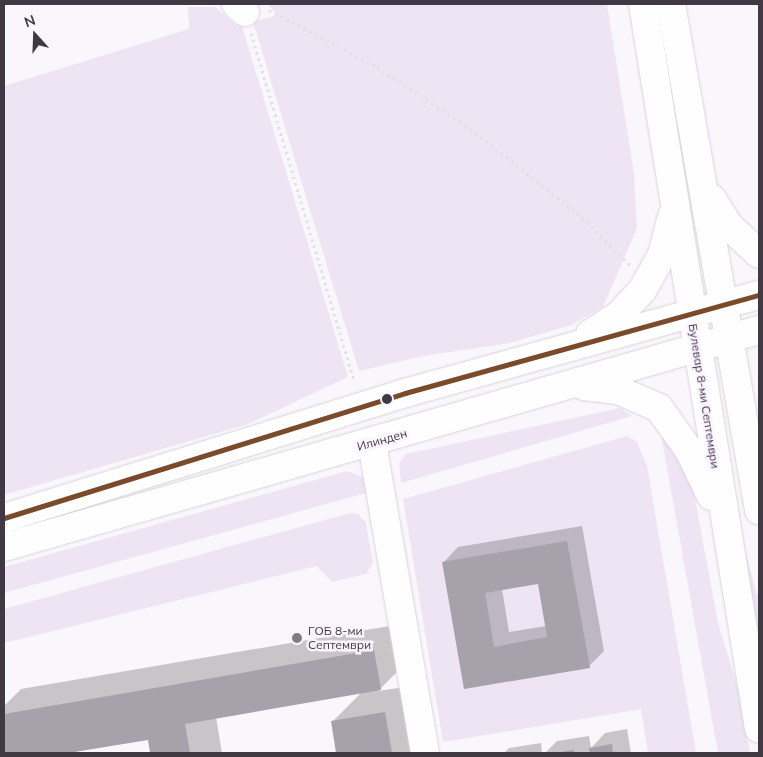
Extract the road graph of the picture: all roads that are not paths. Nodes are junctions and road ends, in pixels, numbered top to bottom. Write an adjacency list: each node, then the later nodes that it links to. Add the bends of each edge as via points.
1 (643, 4): 4 (street, Булевар 8-ми Септември)
2 (672, 4): 3 (street)
3 (705, 184): 5 (street, via 728,225); 7 (street)
4 (672, 193): 8 (street, Булевар 8-ми Септември); 12 (street, via 670,229 638,297 610,322)
5 (759, 254)
6 (759, 296): 7 (street)
7 (725, 305): 8 (street); 10 (street)
8 (692, 314): 11 (street, Булевар 8-ми Септември); 12 (street)
9 (759, 330): 10 (street, Илинден)
10 (731, 339): 11 (street, Илинден); 15 (street)
11 (696, 348): 13 (street, Илинден); 17 (street, Булевар 8-ми Септември)
12 (555, 351): 16 (street)
13 (565, 386): 14 (street, Илинден); 17 (street, via 618,390 659,408 689,450)
14 (372, 443): 18 (street, Илинден); 20 (street)
15 (759, 510)
16 (4, 518)
17 (725, 523): 19 (street, Булевар 8-ми Септември)
18 (4, 547)
19 (759, 729)
20 (425, 753)

